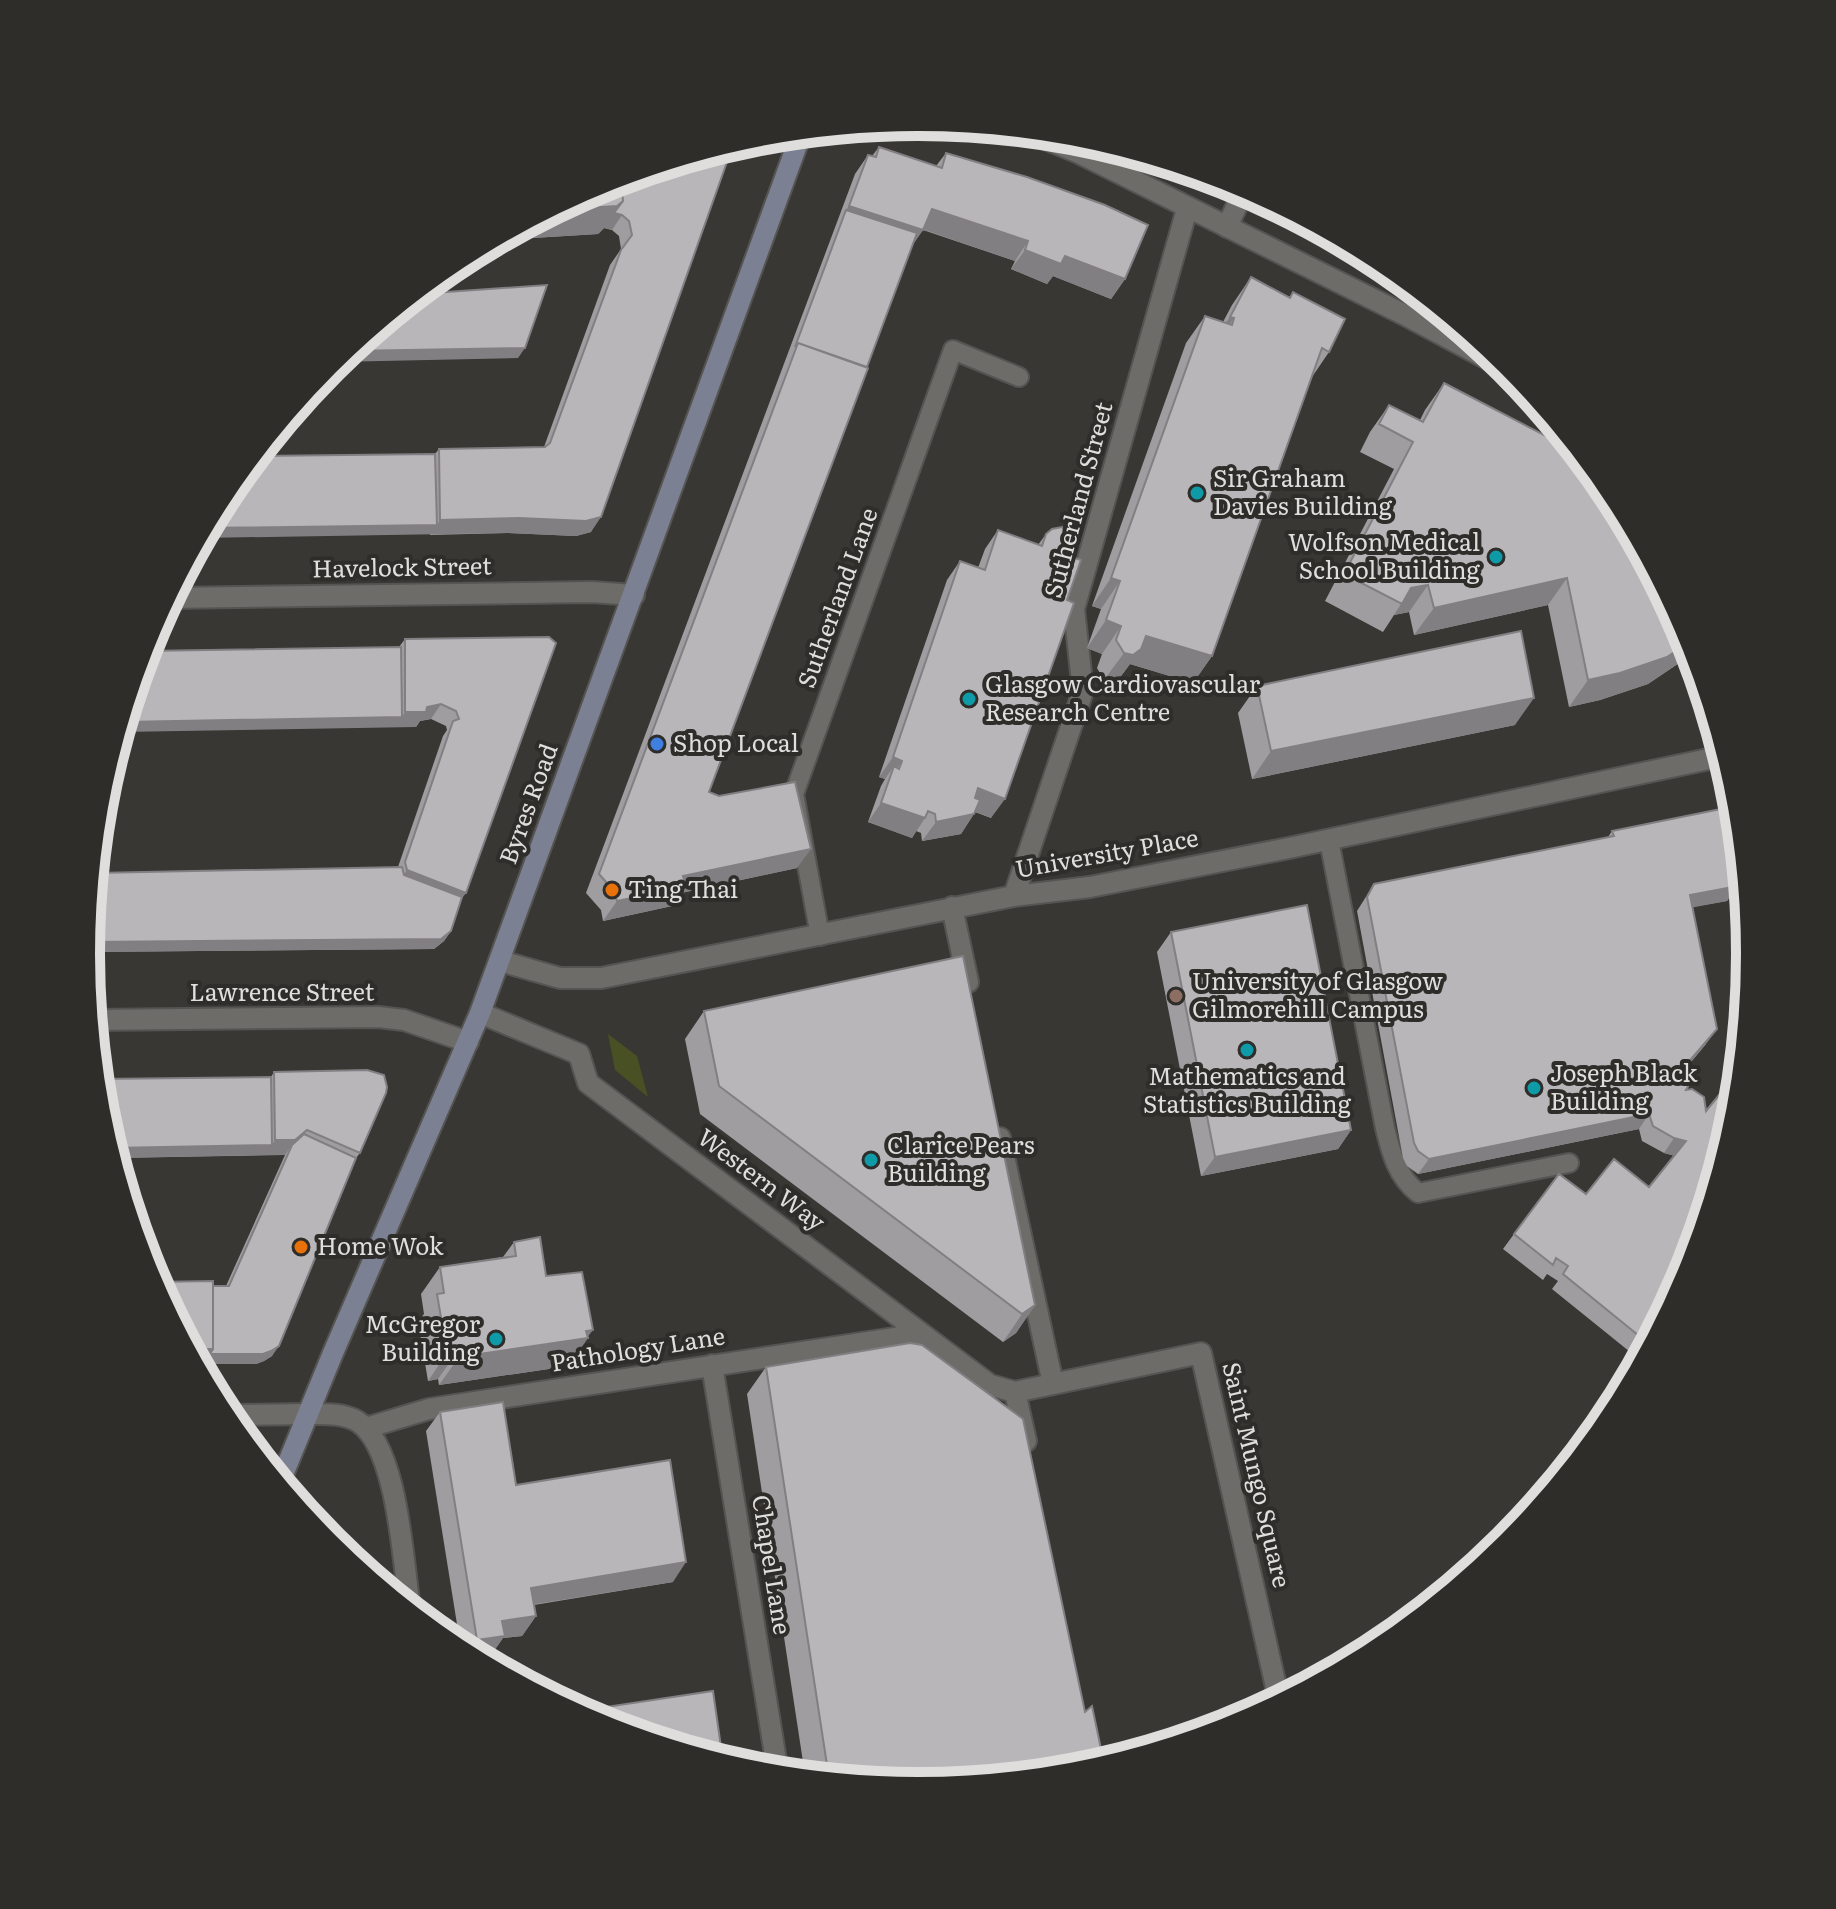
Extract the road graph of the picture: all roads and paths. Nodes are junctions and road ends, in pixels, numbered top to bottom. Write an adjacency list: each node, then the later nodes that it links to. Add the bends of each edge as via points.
1 (797, 145): 8 (main road, Byres Road)
2 (1076, 152): 4 (street)
3 (1238, 202): 5 (street)
4 (1187, 209): 5 (street); 12 (street, Sutherland Street, via 1074,609 1083,691)
5 (1227, 227): 6 (street)
6 (1466, 348)
7 (1019, 377): 14 (lane, Sutherland Lane, via 953,350 794,794)
8 (634, 595): 9 (street, Havelock Street); 15 (main road, Byres Road)
9 (182, 597)
10 (1712, 758): 11 (street, University Place)
11 (1329, 840): 12 (street, University Place, via 1090,887); 21 (lane, via 1393,1159 1410,1187 1418,1193)
12 (1014, 896): 13 (street, University Place)
13 (952, 907): 14 (street, University Place); 16 (street)
14 (820, 936): 15 (street, University Place, via 590,979 560,978)
15 (500, 961): 17 (main road, Byres Road)
16 (972, 1000)
17 (480, 1013): 19 (main road, Byres Road); 22 (street, Western Way, via 579,1054 588,1083)
18 (103, 1020): 19 (street, Lawrence Street, via 378,1017 404,1020)
19 (468, 1042): 26 (main road, Byres Road)
20 (997, 1120): 24 (street)
21 (1569, 1163)
22 (921, 1334): 23 (street, Pathology Lane); 25 (street, Western Way, via 990,1385)
23 (712, 1365): 28 (street, Pathology Lane, via 429,1409); 33 (street, Chapel Lane)
24 (1053, 1384): 25 (street, Saint Mungo Square); 32 (street, Saint Mungo Square, via 1201,1353)
25 (1015, 1392): 29 (street)
26 (308, 1414): 27 (street); 28 (street, via 340,1415); 30 (main road, Byres Road)
27 (242, 1415)
28 (366, 1428): 31 (street, via 385,1458)
29 (1029, 1454)
30 (284, 1471)
31 (408, 1593)
32 (1277, 1690)
33 (776, 1760)

